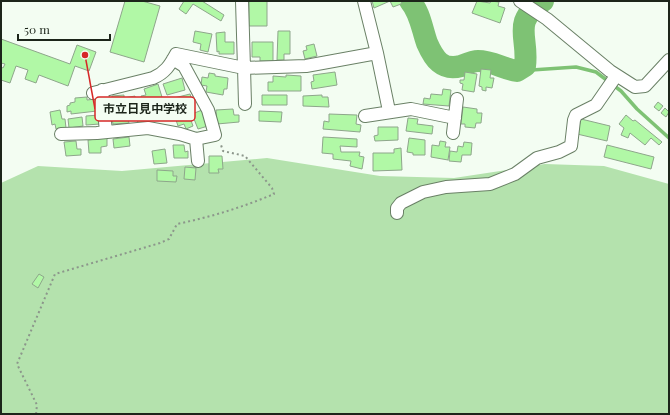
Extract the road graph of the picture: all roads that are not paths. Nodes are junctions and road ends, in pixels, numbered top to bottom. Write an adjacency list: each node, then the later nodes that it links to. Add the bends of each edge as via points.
1 (242, 1): 7 (street)
2 (364, 1): 4 (street)
3 (523, 3): 8 (street, via 538,13)
4 (377, 53): 7 (street, via 306,66); 11 (street)
5 (173, 59): 7 (street, via 176,54); 14 (street, via 162,74 153,78 98,92); 17 (street, via 184,66 208,110 216,135)
6 (669, 60): 8 (street, via 645,86 639,88)
7 (244, 68): 10 (street)
8 (613, 81): 19 (street, via 596,105 576,115 571,146 537,158 515,174 490,184 446,187 423,192 401,203)
9 (457, 99): 13 (street)
10 (246, 104)
11 (389, 111): 12 (street); 13 (street, via 411,109)
12 (365, 116)
13 (455, 118): 15 (street)
14 (106, 132): 16 (street); 17 (street, via 148,128)
15 (453, 133)
16 (61, 134)
17 (196, 139): 18 (street)
18 (198, 160)
19 (397, 213)

